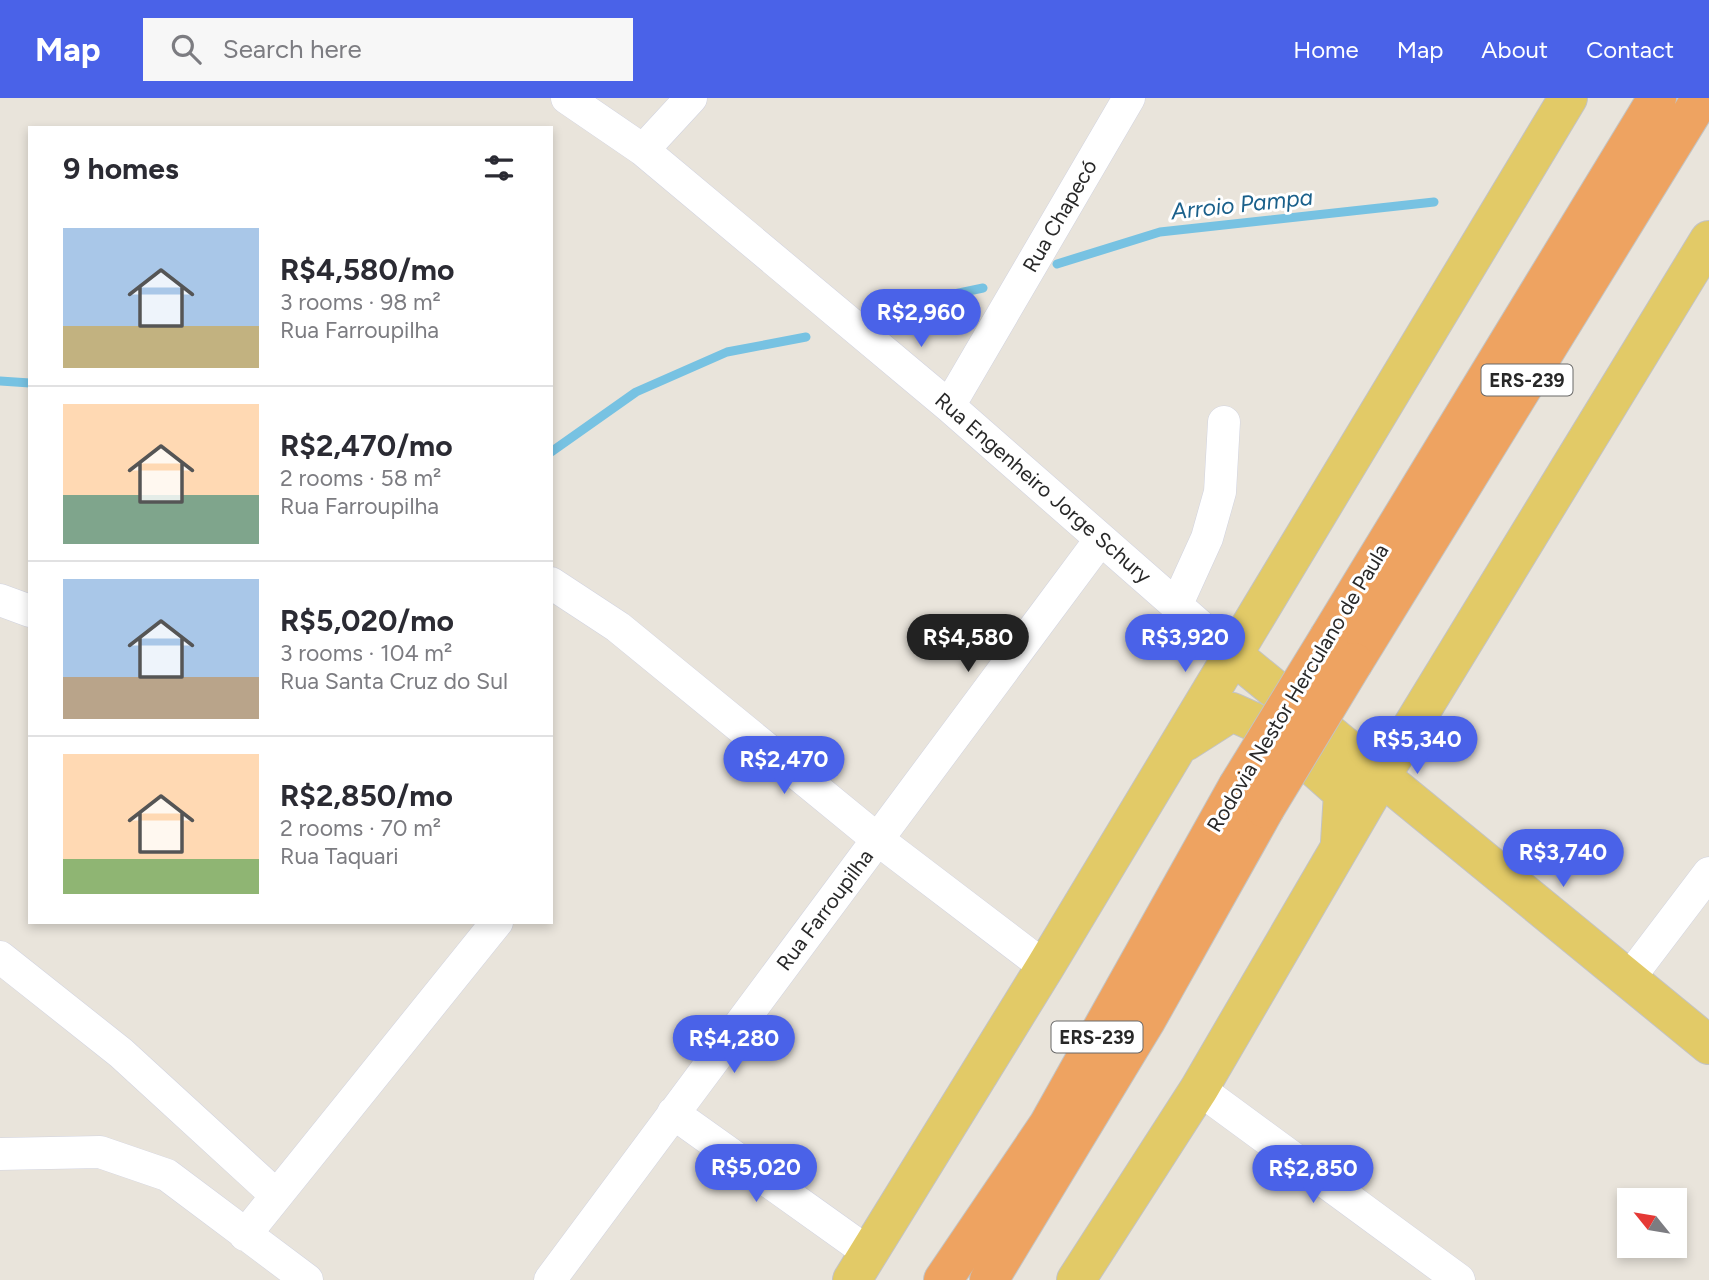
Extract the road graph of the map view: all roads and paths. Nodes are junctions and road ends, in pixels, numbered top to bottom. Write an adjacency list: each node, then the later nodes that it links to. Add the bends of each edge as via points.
1 (567, 98): 7 (street, Rua Engenheiro Jorge Schury)
2 (691, 98): 7 (street)
3 (1129, 98): 9 (street, Rua Chapecó)
4 (1568, 98): 17 (main road)
5 (1657, 98): 16 (highway, Rodovia Nestor Herculano de Paula / ERS-239)
6 (1700, 98): 16 (highway, Rodovia Nestor Herculano de Paula / ERS-239)
7 (643, 150): 9 (street, Rua Engenheiro Jorge Schury)
8 (1709, 240): 19 (main road)
9 (949, 406): 11 (street, Rua Engenheiro Jorge Schury)
10 (1224, 422): 14 (street, via 1220,492 1207,538)
11 (1100, 540): 14 (street, Rua Engenheiro Jorge Schury); 21 (street, Rua Farroupilha)
12 (553, 584): 21 (street, via 618,627)
13 (0, 600): 15 (street)
14 (1177, 604): 17 (street, Rua Engenheiro Jorge Schury)
15 (28, 610)
16 (1342, 649): 20 (highway, Rodovia Nestor Herculano de Paula / ERS-239, bridge)
17 (1232, 654): 18 (main road); 19 (main road, Rua Engenheiro Jorge Schury)
18 (1175, 748): 22 (main road, via 1232,712 1272,730 1343,793); 26 (main road)
19 (1381, 777): 22 (main road); 27 (main road, Rua Engenheiro Jorge Schury)
20 (1251, 798): 37 (highway, Rodovia Nestor Herculano de Paula / ERS-239, via 1048,1125); 38 (highway, Rodovia Nestor Herculano de Paula / ERS-239, via 1146,1021)
21 (877, 839): 26 (street); 30 (street, Rua Farroupilha)
22 (1340, 848): 29 (main road)
23 (1709, 873): 27 (street)
24 (495, 924): 32 (street)
25 (0, 957): 32 (street, via 121,1053)
26 (1045, 967): 34 (main road)
27 (1627, 981): 28 (main road, Rua Engenheiro Jorge Schury)
28 (1709, 1045)
29 (1199, 1089): 39 (main road); 40 (street)
30 (673, 1113): 34 (street); 36 (street, Rua Farroupilha)
31 (0, 1154): 33 (street, via 100,1152 167,1175)
32 (276, 1195): 33 (street)
33 (245, 1235): 35 (street)
34 (860, 1266)
35 (307, 1280)
36 (550, 1280)
37 (943, 1280)
38 (989, 1280)
39 (1076, 1280)
40 (1459, 1280)

